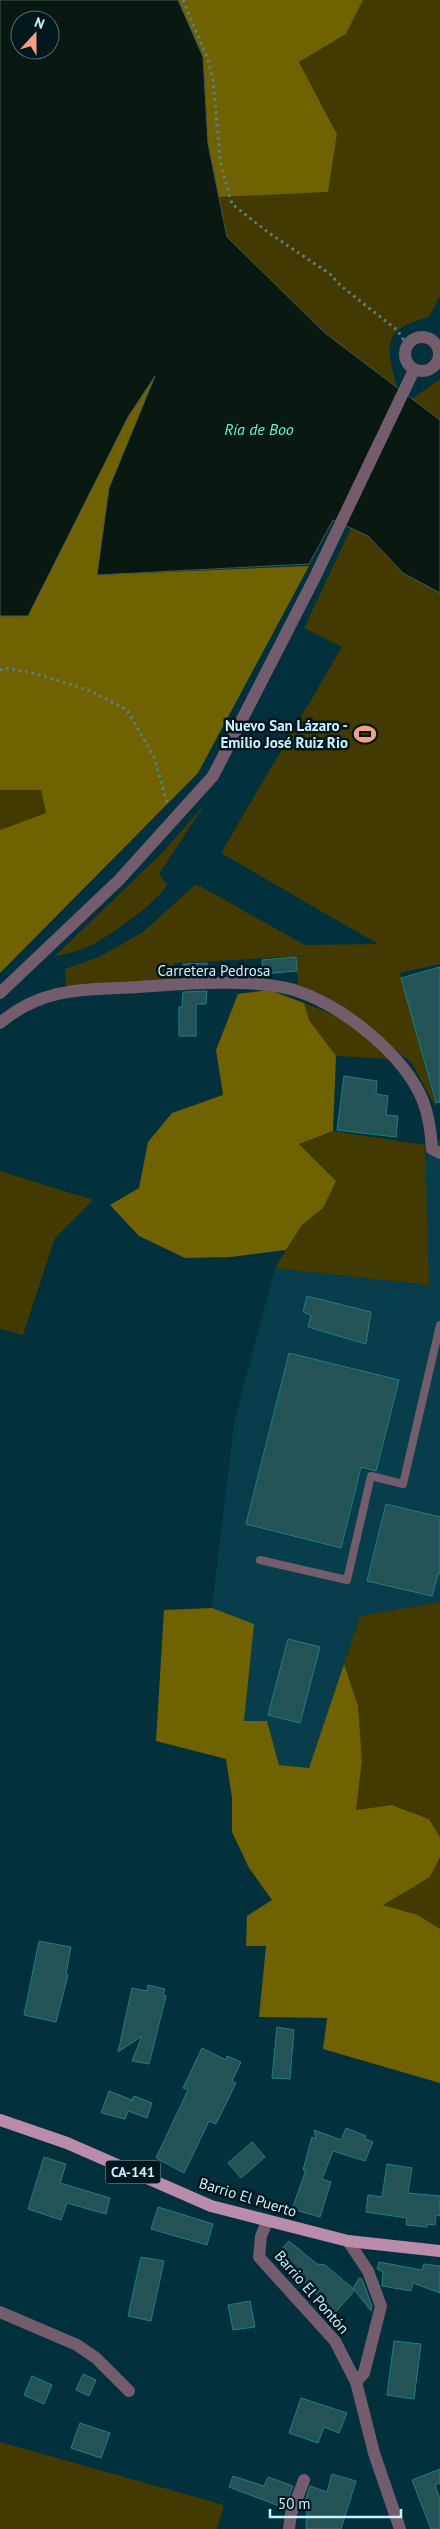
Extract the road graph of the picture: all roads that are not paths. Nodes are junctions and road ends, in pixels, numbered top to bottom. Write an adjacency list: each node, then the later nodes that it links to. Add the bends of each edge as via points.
1 (414, 370): 1 (street, via 424,372 436,365 439,354 437,345 422,336 415,337 406,345 404,355); 2 (street, via 316,576 213,776 119,880)
2 (0, 993)
3 (0, 1023): 4 (street, Carretera Pedrosa, via 30,1003 60,992 178,984 257,984 293,989 320,1000 362,1028 403,1066 423,1101 432,1149)
4 (440, 1153)
5 (440, 1325): 6 (lane, via 403,1484 371,1476 348,1580)
6 (260, 1560)
7 (0, 2120): 8 (main road, Barrio El Puerto / CA-141, via 67,2143 210,2206)
8 (267, 2222): 9 (main road, Barrio El Puerto / CA-141); 12 (street, Barrio El Pontón, via 260,2236 259,2257 335,2341)
9 (348, 2241): 10 (main road, Barrio El Puerto / CA-141); 12 (street, via 368,2271 381,2306 364,2373)
10 (440, 2252)
11 (0, 2312): 13 (street, via 77,2345 96,2358)
12 (356, 2382): 16 (street, Barrio El Pontón, via 374,2454)
13 (130, 2391)
14 (304, 2480): 15 (street)
15 (289, 2529)
16 (400, 2529)

